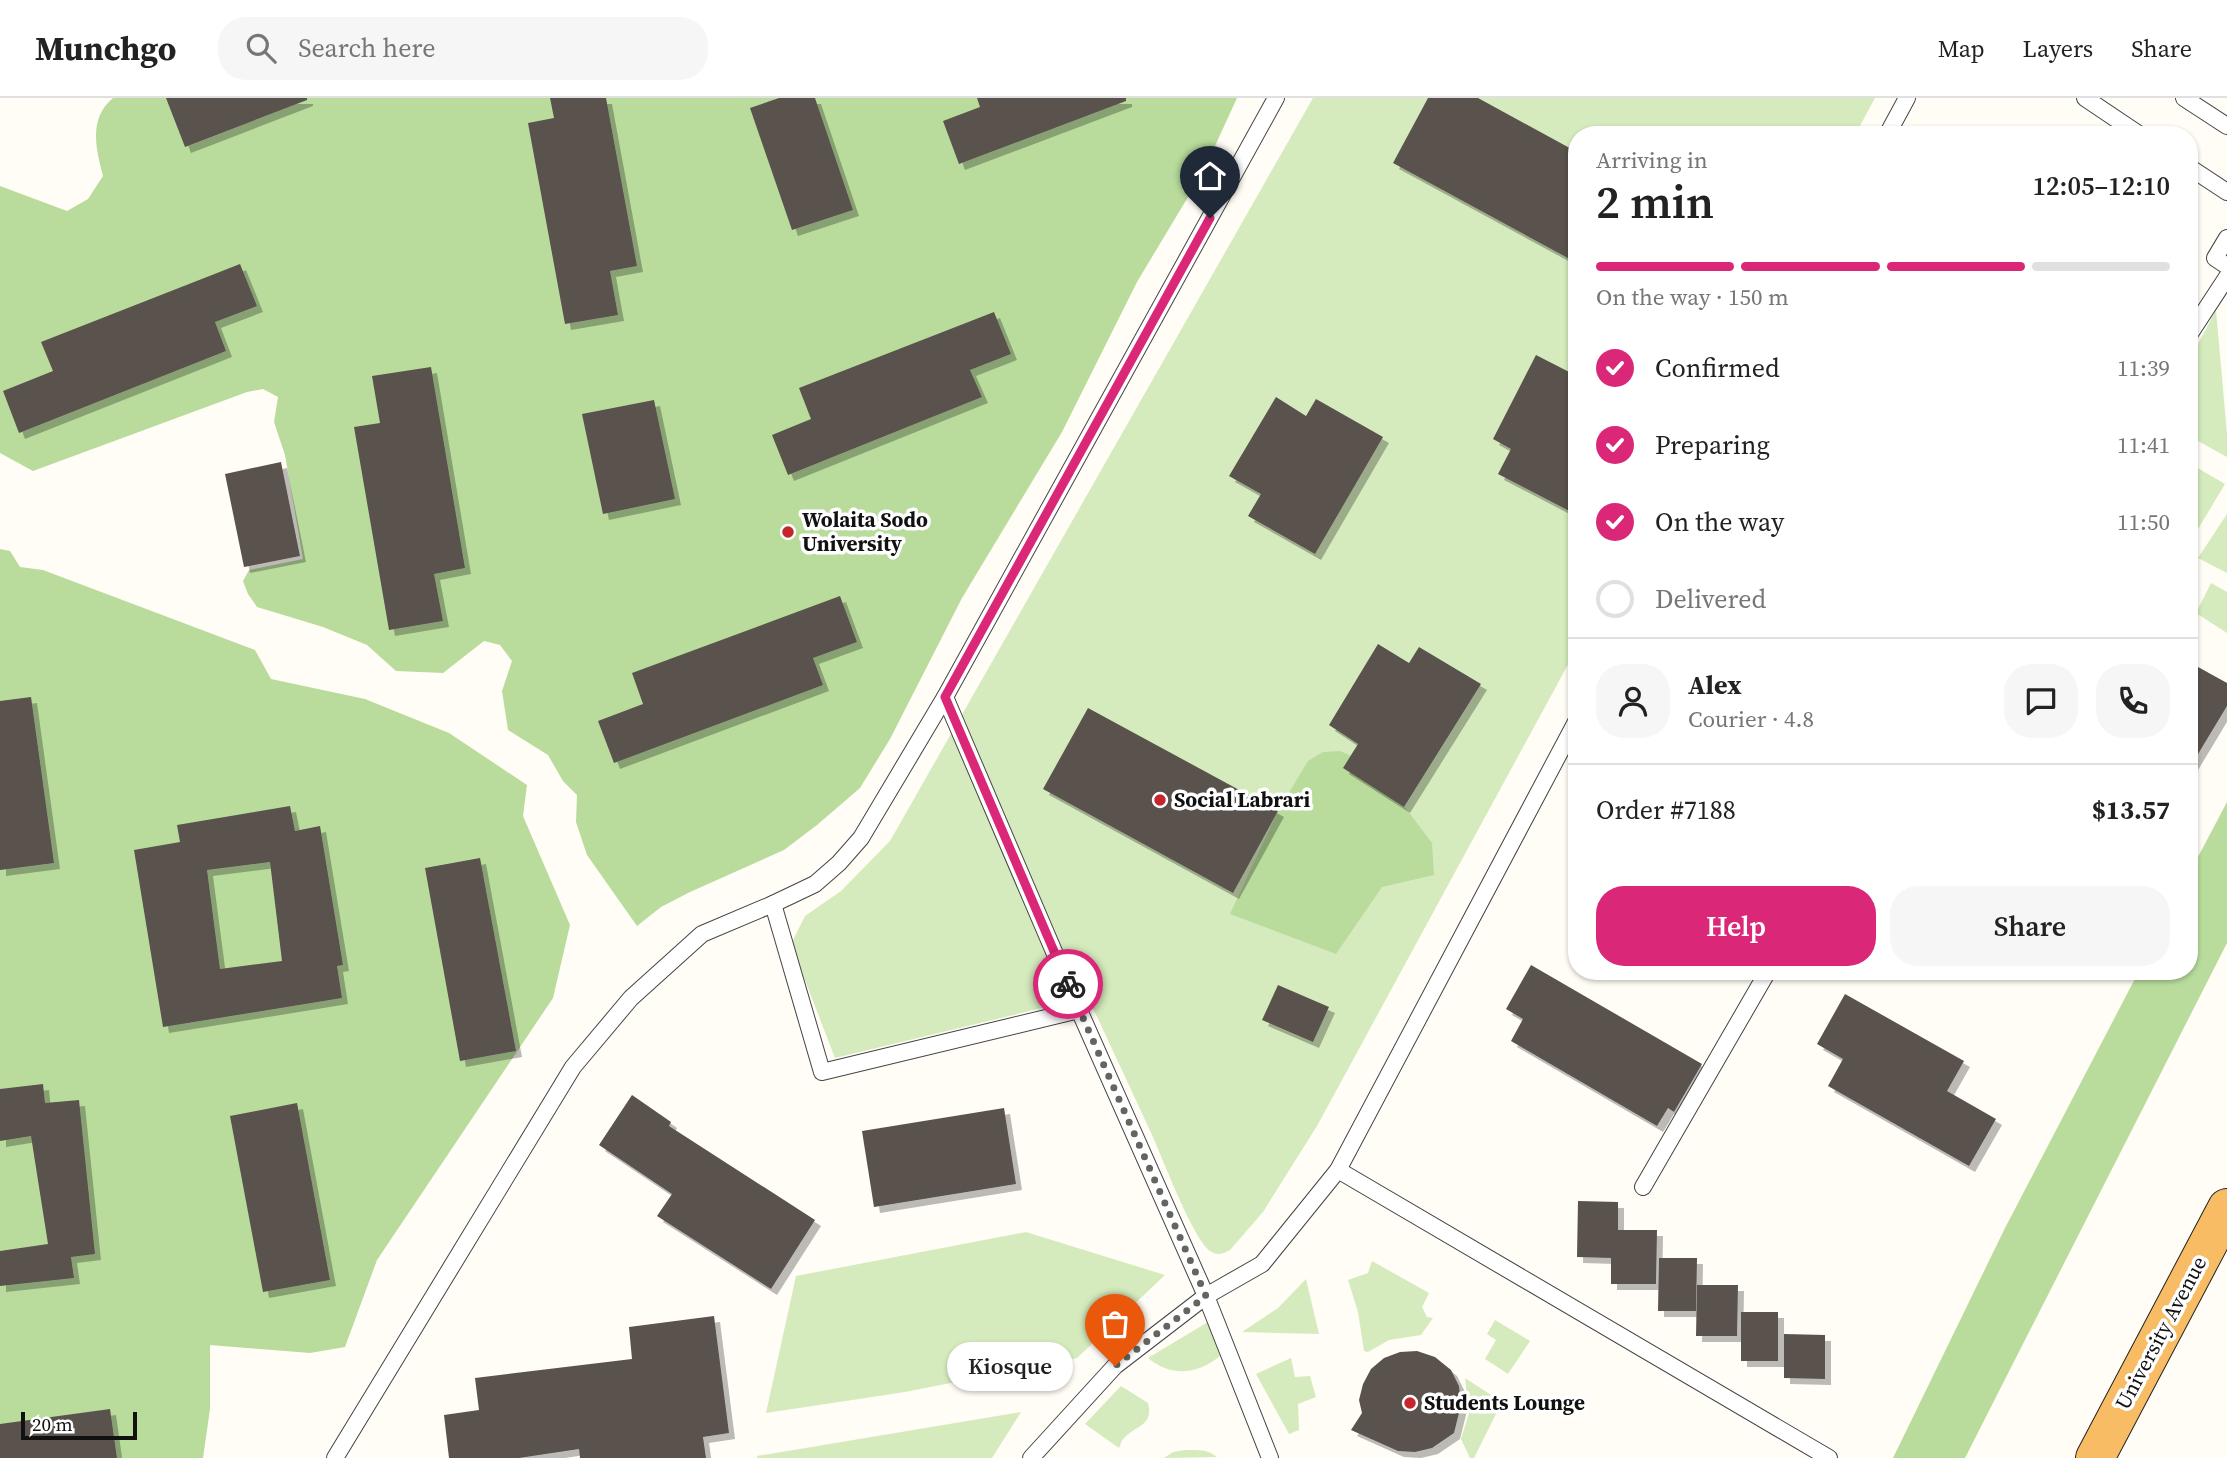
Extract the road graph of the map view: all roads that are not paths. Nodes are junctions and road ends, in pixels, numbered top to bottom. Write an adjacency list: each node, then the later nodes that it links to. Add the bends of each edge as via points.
1 (1276, 98): 14 (lane)
2 (1907, 98): 5 (lane)
3 (2085, 98): 6 (lane)
4 (2184, 98): 7 (lane)
5 (1892, 126)
6 (2127, 126)
7 (2227, 126)
8 (2198, 173): 9 (lane)
9 (2227, 192)
10 (2227, 238): 11 (lane, via 2215,258)
11 (2227, 266)
12 (2227, 277): 13 (lane)
13 (2198, 321)
14 (945, 697): 16 (lane, via 861,838 815,884); 18 (lane)
15 (1568, 737): 19 (lane)
16 (773, 904): 18 (lane, via 822,1072); 23 (lane, via 702,934 631,998 573,1067)
17 (1763, 980): 20 (lane)
18 (1079, 1010): 22 (lane)
19 (1338, 1170): 22 (lane, via 1262,1264); 26 (lane)
20 (1643, 1186)
21 (2227, 1208): 27 (highway, University Avenue)
22 (1206, 1296): 24 (lane, via 1115,1366); 25 (lane)
23 (335, 1458)
24 (1031, 1458)
25 (1270, 1458)
26 (1829, 1458)
27 (2095, 1458)

